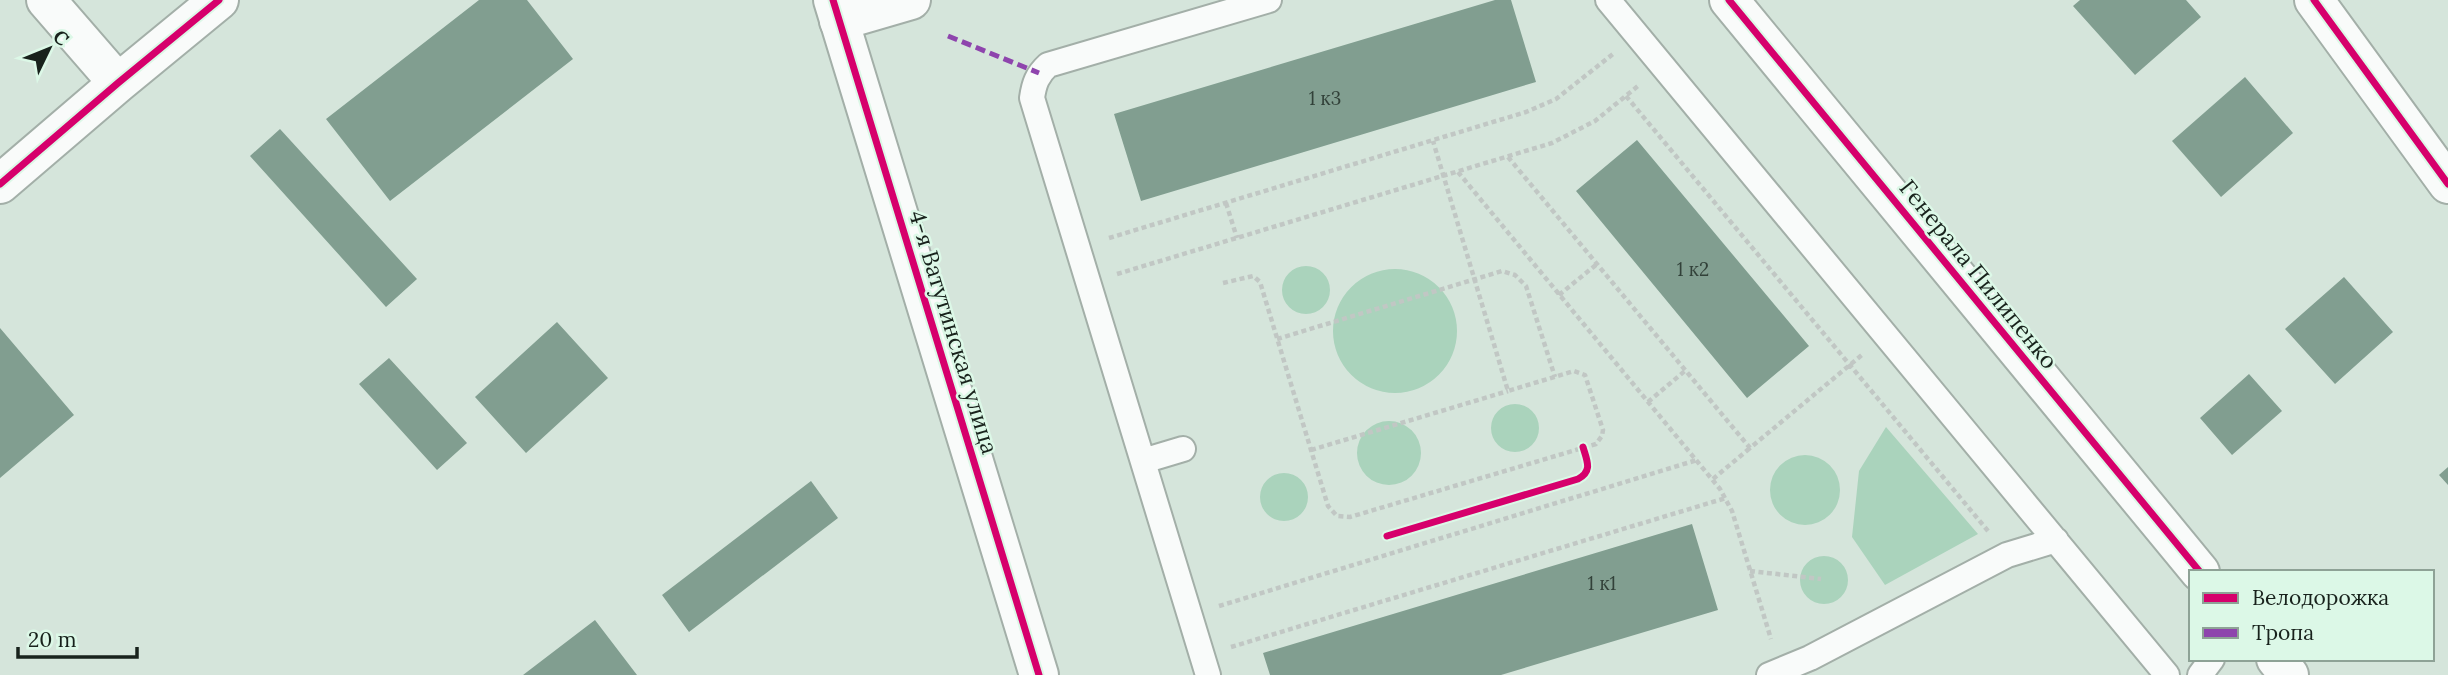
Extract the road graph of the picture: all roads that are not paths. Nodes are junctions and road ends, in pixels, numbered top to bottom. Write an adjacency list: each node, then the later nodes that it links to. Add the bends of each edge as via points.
1 (46, 0): 9 (street)
2 (219, 0): 9 (street)
3 (911, 0): 8 (street)
4 (1269, 0): 13 (lane, via 1048,65 1035,83 1032,98)
5 (1608, 0): 14 (lane)
6 (1729, 0): 15 (street, Генерала Пилипенко)
7 (2314, 0): 11 (street)
8 (836, 10): 19 (street, 4-я Ватутинская улица)
9 (118, 83): 10 (street)
10 (0, 184)
11 (2448, 184)
12 (1183, 449): 13 (lane)
13 (1143, 461): 17 (lane)
14 (2056, 540): 18 (lane, via 2007,555); 20 (lane)
15 (2198, 570)
16 (2278, 661): 21 (street)
17 (1205, 665)
18 (1775, 673)
19 (1039, 675)
20 (2167, 675)
21 (2289, 675)

